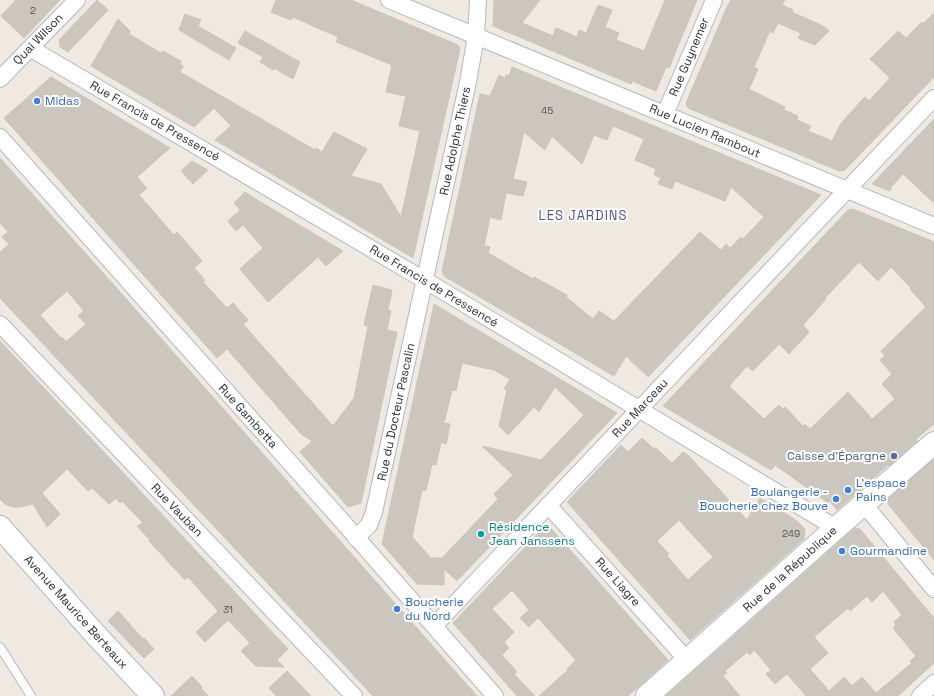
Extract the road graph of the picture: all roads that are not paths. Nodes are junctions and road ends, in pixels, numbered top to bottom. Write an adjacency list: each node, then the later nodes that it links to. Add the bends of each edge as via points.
1 (77, 0): 6 (street, Quai Wilson)
2 (389, 0): 5 (street, Rue Lucien Rambout)
3 (478, 0): 5 (street, Rue Adolphe Thiers)
4 (714, 0): 9 (street, Rue Guynemer)
5 (476, 36): 9 (street, Rue Lucien Rambout); 13 (street, Rue Adolphe Thiers)
6 (30, 48): 7 (street, Quai Wilson); 13 (street, Rue Francis de Pressencé)
7 (0, 79)
8 (934, 98): 11 (street, Rue Marceau)
9 (665, 114): 11 (street, Rue Lucien Rambout)
10 (0, 137): 21 (street, Rue Gambetta)
11 (846, 190): 12 (street, Rue Lucien Rambout); 15 (street, Rue Marceau)
12 (934, 226)
13 (425, 280): 15 (street, Rue Francis de Pressencé); 21 (street, Rue du Docteur Pascalin, via 374,512 369,525)
14 (0, 324): 31 (street, Rue Vauban)
15 (639, 408): 18 (street, Rue Marceau); 20 (street, Rue Francis de Pressencé)
16 (934, 443): 17 (street, Rue de la République)
17 (864, 503): 20 (street, Rue de la République); 23 (street)
18 (548, 505): 24 (street, Rue Marceau); 26 (street, Rue Liagre)
19 (0, 527): 30 (street, Avenue Maurice Berteaux)
20 (836, 528): 26 (street, Rue de la République)
21 (356, 538): 24 (street, Rue Gambetta)
22 (0, 548): 29 (street, Avenue Maurice Berteaux)
23 (934, 588)
24 (434, 626): 32 (street, Rue Gambetta)
25 (0, 647): 28 (lane)
26 (687, 660): 33 (street, Rue de la République)
27 (934, 683): 34 (street)
28 (32, 696)
29 (135, 696)
30 (153, 696)
31 (354, 696)
32 (495, 696)
33 (647, 696)
34 (920, 696)

